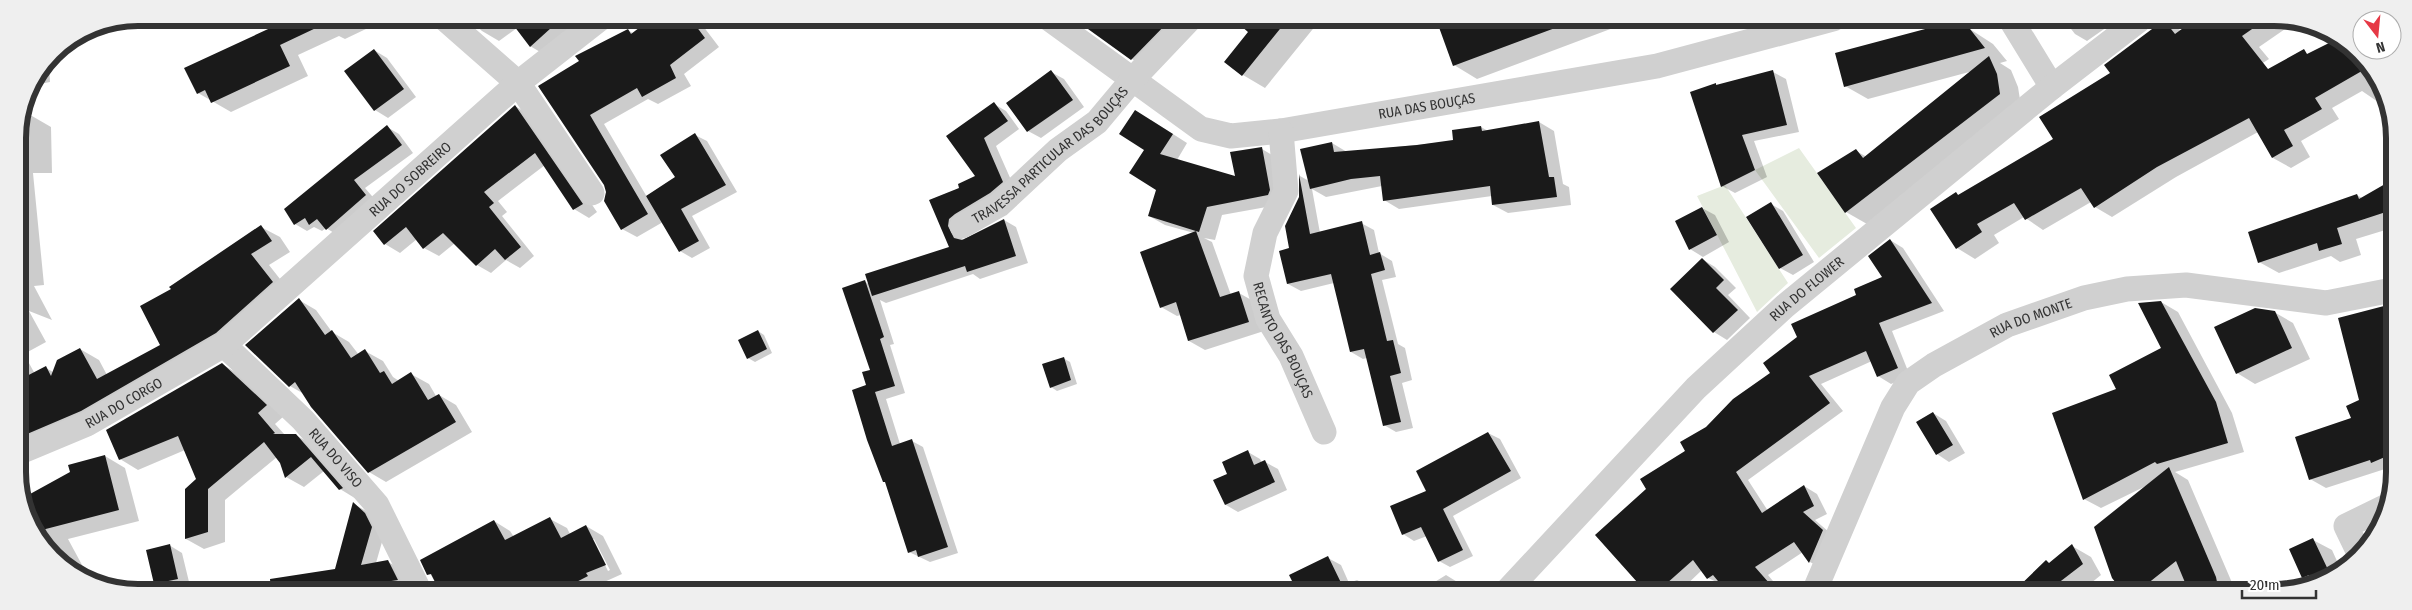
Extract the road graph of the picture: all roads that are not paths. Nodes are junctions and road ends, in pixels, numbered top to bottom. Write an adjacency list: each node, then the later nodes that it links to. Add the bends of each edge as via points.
1 (453, 26): 9 (street)
2 (591, 26): 9 (street, RUA DO SOBREIRO)
3 (1059, 26): 8 (street, RUA DAS BOUÇAS)
4 (1183, 26): 8 (street, TRAVESSA PARTICULAR DAS BOUÇAS)
5 (1807, 26): 11 (street, RUA DAS BOUÇAS, via 1657,66)
6 (2015, 26): 10 (street)
7 (2130, 26): 10 (street, RUA DO FLOWER)
8 (1132, 79): 11 (street, RUA DAS BOUÇAS, via 1201,129 1231,136); 13 (street, TRAVESSA PARTICULAR DAS BOUÇAS, via 1096,122 1058,150 999,205)
9 (518, 83): 12 (street); 15 (street, RUA DO SOBREIRO)
10 (2052, 87): 21 (street, RUA DO FLOWER, via 1785,306 1696,388)
11 (1280, 131): 16 (street, RECANTO DAS BOUÇAS, via 1286,191 1265,233 1256,276 1268,319 1291,356)
12 (592, 193)
13 (962, 226)
14 (2386, 291): 22 (street, RUA DO MONTE, via 2326,303 2186,285 2127,289 2084,298 2007,325 1908,383 1893,407)
15 (224, 345): 17 (street, RUA DO CORGO, via 88,424); 20 (street, RUA DO VISO, via 303,420 377,505)
16 (1324, 432)
17 (26, 450)
18 (2379, 510): 19 (street, via 2346,526)
19 (2357, 547)
20 (416, 584)
21 (1513, 584)
22 (1817, 584)

